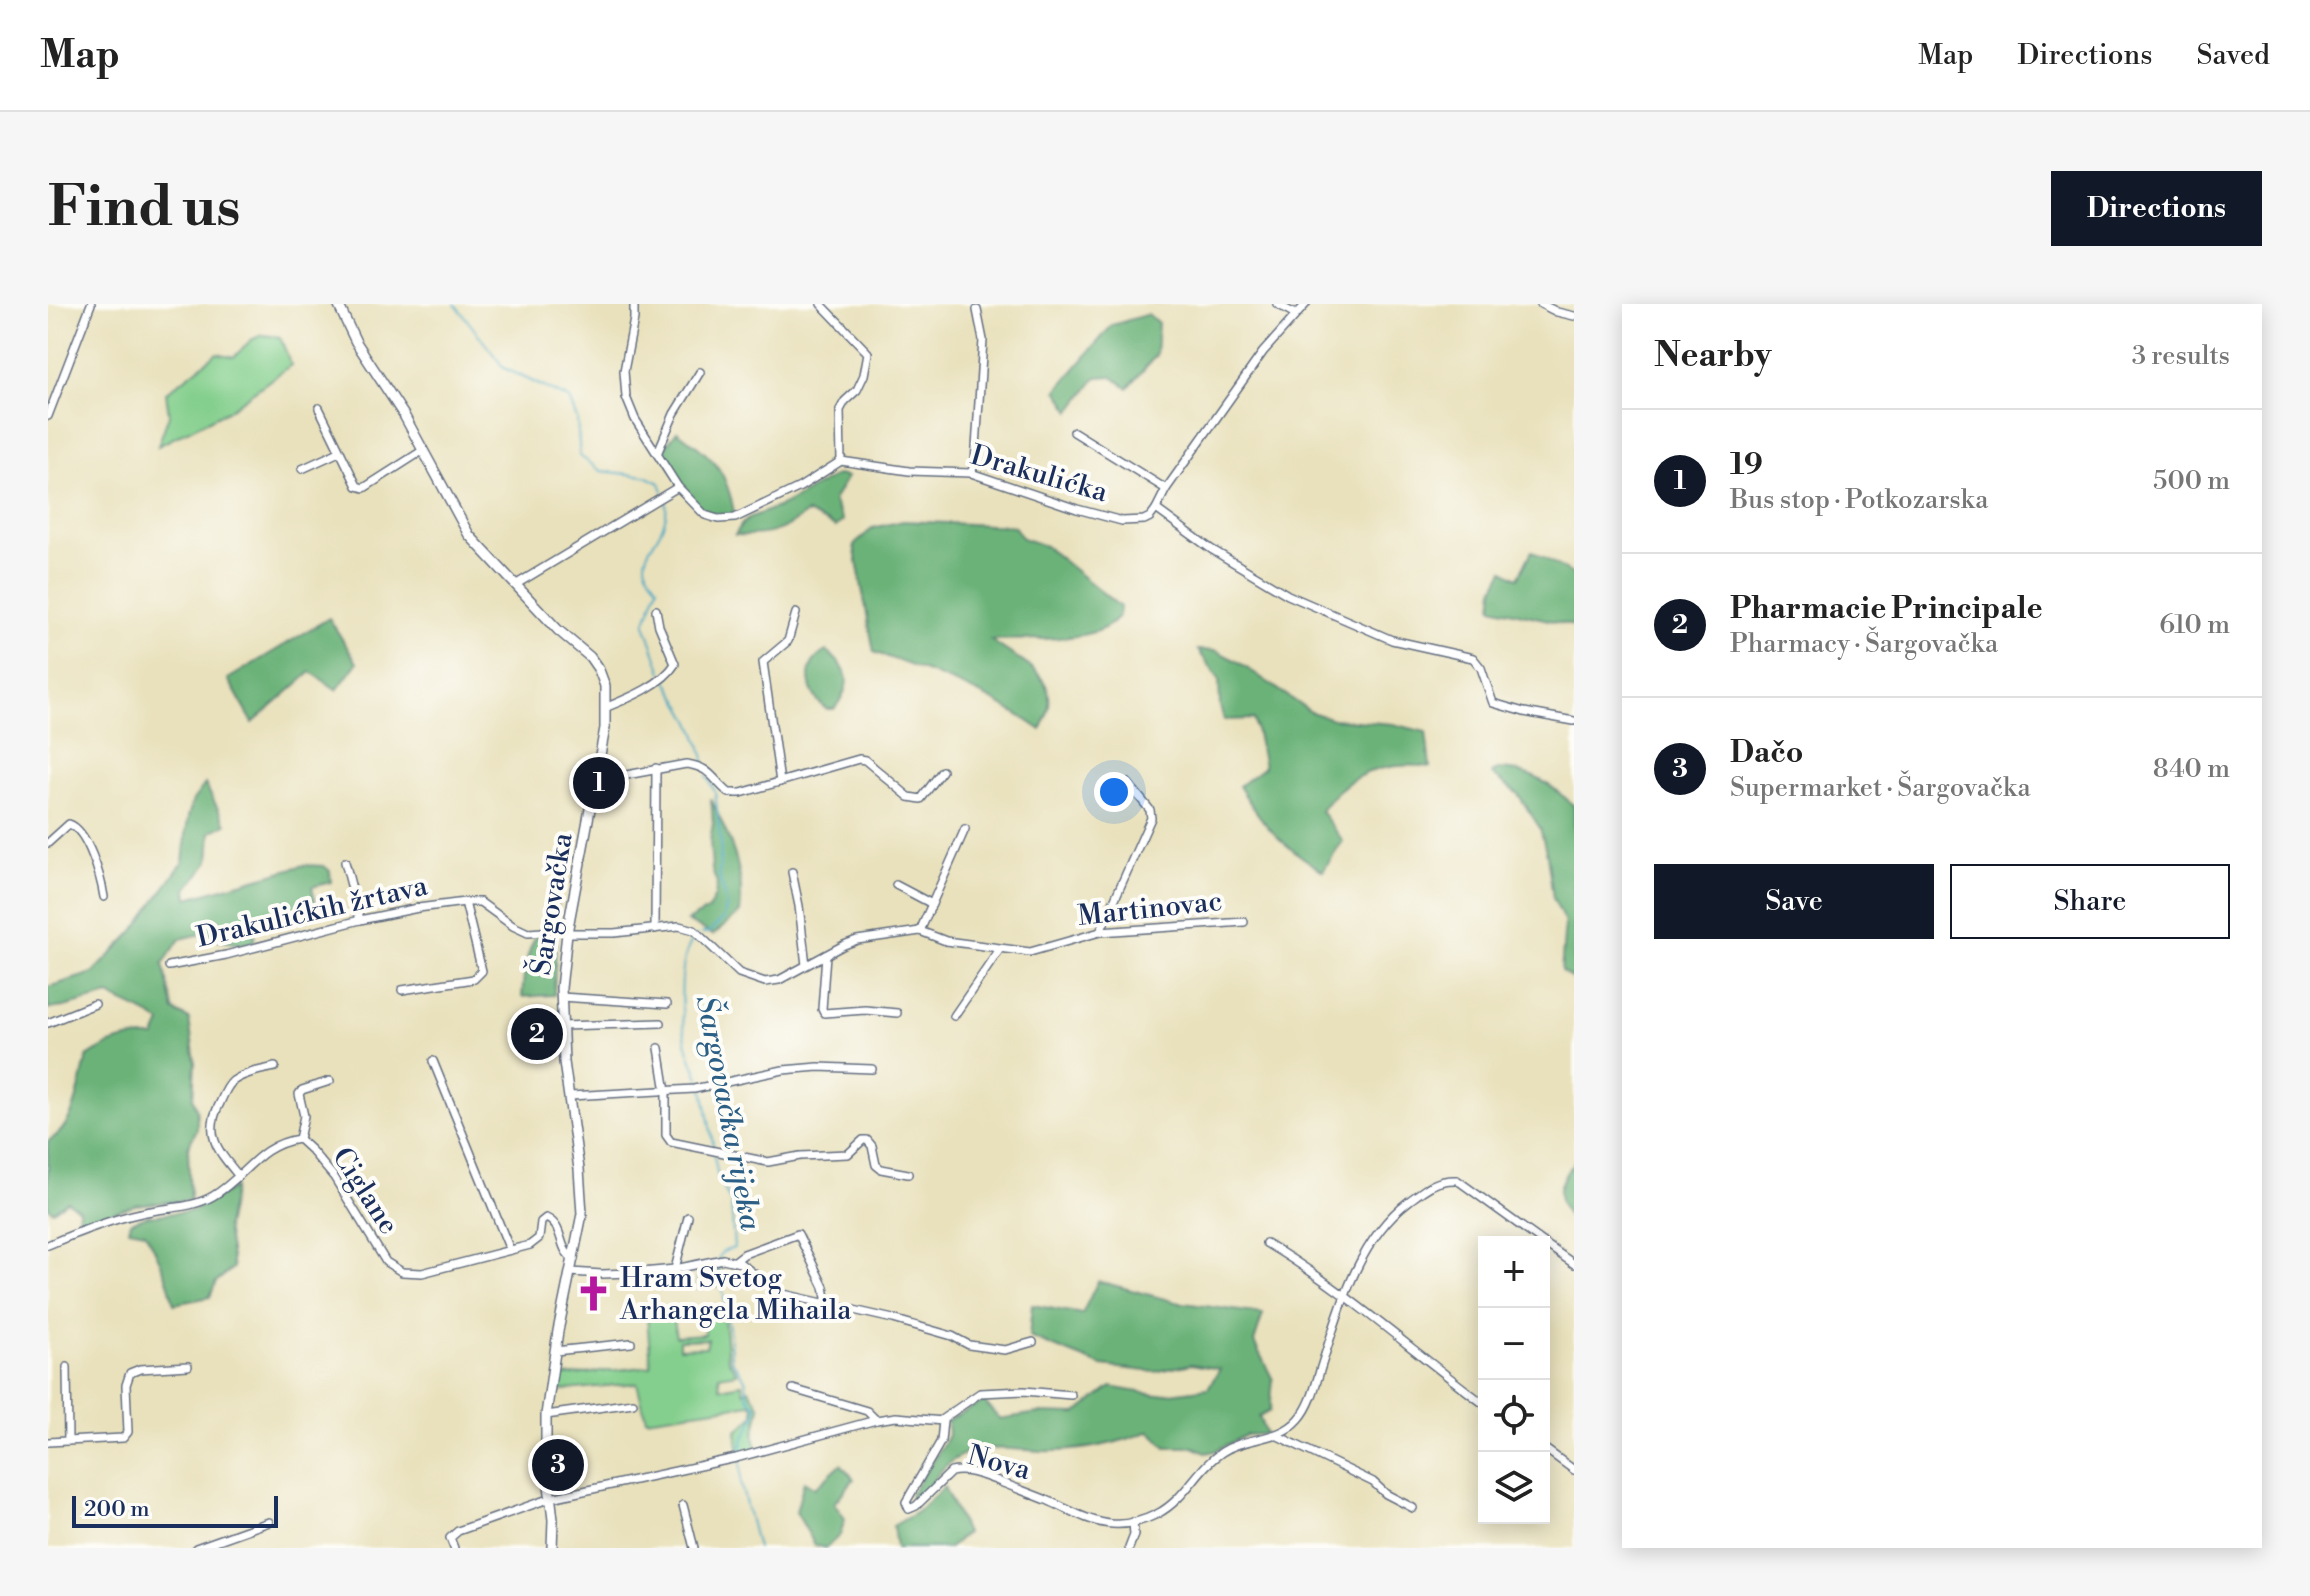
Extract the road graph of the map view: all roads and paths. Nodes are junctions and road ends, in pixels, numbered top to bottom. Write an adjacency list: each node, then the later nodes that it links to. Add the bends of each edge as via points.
1 (91, 304): 13 (street)
2 (338, 304): 15 (street, Šargovačka)
3 (634, 304): 17 (street, via 624,371 626,397)
4 (1277, 304): 9 (street)
5 (1306, 304): 9 (street)
6 (1541, 304): 10 (street)
7 (825, 306): 18 (street, via 868,353 857,390 840,410)
8 (977, 310): 20 (street, via 983,340)
9 (1295, 314): 22 (street)
10 (1574, 316)
11 (700, 372): 17 (street)
12 (319, 408): 16 (street)
13 (49, 410)
14 (1074, 432): 22 (street)
15 (422, 451): 16 (street, via 364,488 357,486); 24 (street, Šargovačka, via 469,535)
16 (339, 452): 19 (street)
17 (657, 454): 21 (street)
18 (841, 461): 20 (street, Drakulićka); 21 (street, via 735,518 705,515)
19 (302, 469)
20 (971, 473): 23 (street, Drakulićka, via 1122,521 1144,520)
21 (678, 487): 24 (street)
22 (1166, 489): 23 (street)
23 (1156, 509): 28 (street, via 1288,595 1392,640 1473,658 1493,703)
24 (515, 585): 27 (street, Šargovačka, via 590,657 605,686)
25 (656, 610): 27 (street, via 675,660 669,672)
26 (796, 613): 32 (street, via 788,641 763,662)
27 (607, 707): 31 (street, Šargovačka)
28 (1574, 721)
29 (656, 768): 31 (street); 32 (street, via 699,766 729,793); 45 (street)
30 (942, 771): 32 (street, via 916,800 859,759)
31 (594, 781): 43 (street, Šargovačka)
32 (780, 782)
33 (1128, 783): 47 (street, via 1151,818)
34 (965, 829): 41 (street)
35 (48, 843): 39 (street, via 69,824 76,827 91,852)
36 (345, 862): 42 (street)
37 (792, 872): 51 (street)
38 (896, 885): 41 (street)
39 (104, 897)
40 (465, 902): 42 (street, Drakulićkih žrtava); 43 (street, Drakulićkih žrtava, via 480,902 528,933); 53 (street, Drakulićkih žrtava, via 482,971 474,979)
41 (932, 904): 46 (street)
42 (360, 920): 52 (street, Drakulićkih žrtava)
43 (569, 921): 48 (street, Šargovačka)
44 (1244, 922): 47 (street, Martinovac)
45 (655, 929): 48 (street, Martinovac); 51 (street, Martinovac, via 694,930 727,964 765,982)
46 (920, 931): 49 (street, Martinovac, via 946,941); 50 (street, Martinovac, via 857,940)
47 (1100, 932): 49 (street, Martinovac, via 1030,952)
48 (567, 933): 54 (street, Šargovačka)
49 (1000, 949): 58 (street)
50 (826, 955): 51 (street, Martinovac); 57 (street, via 824,1013)
51 (806, 965)
52 (169, 966)
53 (402, 990)
54 (561, 997): 56 (street); 61 (street, Šargovačka)
55 (95, 1004): 59 (street)
56 (667, 1004)
57 (897, 1013)
58 (954, 1016)
59 (48, 1023)
60 (661, 1023): 61 (street)
61 (562, 1026): 68 (street, Šargovačka)
62 (659, 1048): 67 (street)
63 (433, 1061): 77 (street)
64 (275, 1067): 71 (street, via 231,1082 213,1118 211,1131 220,1154)
65 (872, 1069): 67 (street, via 783,1070)
66 (330, 1081): 69 (street, via 299,1094 304,1116)
67 (666, 1092): 68 (street); 70 (street, via 667,1139 675,1144 768,1162 843,1154 867,1140 876,1165)
68 (570, 1096): 78 (street, Šargovačka, via 582,1207)
69 (299, 1139): 71 (street, Ciglane, via 262,1152); 77 (street, Ciglane, via 334,1177 386,1262 402,1272 422,1273)
70 (908, 1174)
71 (238, 1175): 75 (street, Ciglane, via 213,1196 190,1206 130,1216)
72 (688, 1217): 81 (street)
73 (1536, 1236): 83 (street, Nova, via 1457,1180 1444,1180 1390,1215)
74 (1266, 1243): 83 (street)
75 (48, 1245)
76 (1550, 1246): 80 (street, Nova)
77 (510, 1250): 78 (street, Ciglane, via 536,1241 546,1218 556,1224 567,1255)
78 (574, 1259): 82 (street, Šargovačka)
79 (735, 1261): 81 (street); 84 (street, via 775,1291); 84 (street, via 798,1234)
80 (1574, 1264)
81 (675, 1269): 82 (street)
82 (571, 1272): 87 (street, Šargovačka)
83 (1346, 1294): 92 (street); 97 (street, Nova, via 1309,1402 1298,1420)
84 (827, 1303): 85 (street, via 934,1330 969,1345 1005,1350)
85 (1033, 1342)
86 (631, 1343): 87 (street)
87 (555, 1351): 94 (street, Šargovačka)
88 (188, 1366): 98 (street, via 130,1373 128,1432 123,1438)
89 (67, 1367): 98 (street)
90 (793, 1389): 95 (street, via 867,1411)
91 (1071, 1395): 96 (street, via 980,1393)
92 (1478, 1400)
93 (633, 1403): 94 (street)
94 (546, 1415): 102 (street, Šargovačka)
95 (876, 1420): 96 (street, Nova); 102 (street, Nova, via 747,1456)
96 (941, 1420): 106 (street, Nova, via 941,1441 906,1502 909,1509 958,1470 1037,1495 1096,1523)
97 (1276, 1435): 104 (street, via 1373,1482); 106 (street, Nova, via 1223,1451 1172,1504)
98 (68, 1441): 99 (street)
99 (48, 1442)
100 (1549, 1452): 101 (street)
101 (1574, 1470)
102 (551, 1498): 108 (street, Nova, via 458,1531 450,1538); 109 (street, Šargovačka)
103 (683, 1505): 110 (street)
104 (1413, 1508)
105 (269, 1522): 107 (street)
106 (1133, 1522): 111 (street)
107 (196, 1548)
108 (454, 1548)
109 (552, 1548)
110 (694, 1548)
111 (1129, 1548)

